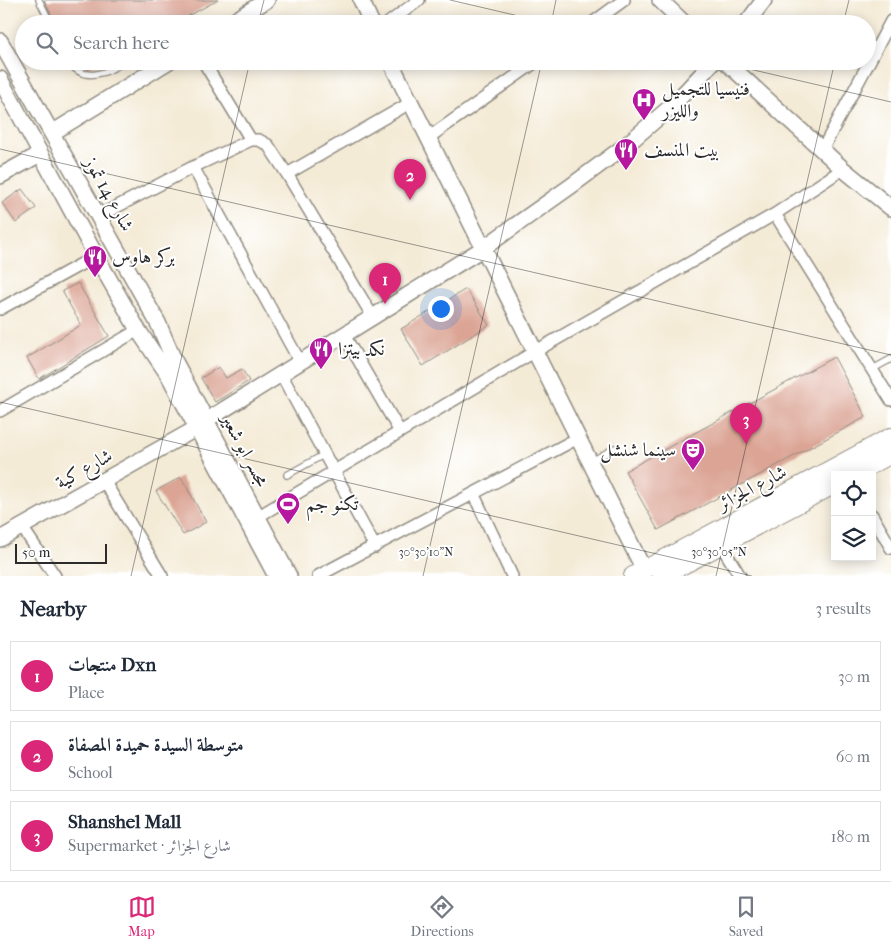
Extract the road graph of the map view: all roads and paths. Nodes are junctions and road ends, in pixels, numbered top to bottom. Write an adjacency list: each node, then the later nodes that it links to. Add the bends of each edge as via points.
1 (39, 0): 8 (lane)
2 (267, 0): 9 (street)
3 (361, 0): 10 (street)
4 (419, 0): 11 (street)
5 (624, 0): 12 (street)
6 (660, 0): 13 (street)
7 (764, 0): 14 (street)
8 (46, 15)
9 (243, 15)
10 (368, 15)
11 (399, 15)
12 (603, 15)
13 (676, 15)
14 (753, 15)
15 (891, 21): 17 (street)
16 (0, 41): 18 (street, شارع 14 تموز)
17 (876, 49)
18 (15, 68)
19 (16, 70): 31 (street, شارع 14 تموز)
20 (76, 70): 21 (lane, via 89,75)
21 (113, 70)
22 (155, 70): 31 (street)
23 (208, 70): 33 (street)
24 (394, 70): 30 (street)
25 (524, 70): 32 (street)
26 (706, 70): 43 (street, via 674,104 625,146)
27 (735, 70): 34 (street)
28 (865, 70): 34 (street)
29 (0, 79): 35 (street)
30 (410, 103): 32 (street); 38 (street)
31 (52, 134): 42 (street, شارع 14 تموز)
32 (428, 138): 43 (street)
33 (251, 140): 36 (street); 38 (street, via 268,145)
34 (822, 150): 37 (street)
35 (40, 154): 39 (street); 44 (street)
36 (193, 167): 42 (street); 52 (street)
37 (843, 169): 40 (street); 41 (street)
38 (287, 174): 46 (street)
39 (0, 176)
40 (891, 208)
41 (775, 214): 50 (street); 53 (street)
42 (98, 217): 47 (street, شارع 14 تموز)
43 (482, 249): 46 (street); 50 (street)
44 (96, 256): 45 (street); 48 (street)
45 (0, 309)
46 (373, 317): 49 (street)
47 (158, 323): 54 (street, شارع 14 تموز); 58 (street, via 181,354)
48 (138, 330): 54 (street); 57 (street); 60 (street)
49 (344, 335): 52 (street); 59 (street)
50 (534, 352): 59 (street); 62 (street)
51 (891, 359): 53 (lane)
52 (300, 362): 55 (street)
53 (871, 370): 56 (street)
54 (174, 372): 84 (street, مجسر ابو شعير); 85 (street, مجسر ابو شعير)
55 (281, 374): 58 (street); 64 (street)
56 (891, 400)
57 (0, 411)
58 (215, 414): 73 (street)
59 (400, 432): 67 (street)
60 (188, 433): 70 (street, شارع كية); 83 (street)
61 (891, 437): 80 (main road, شارع الجزائر)
62 (578, 438): 66 (street); 72 (street)
63 (615, 448): 66 (lane)
64 (325, 454): 67 (street); 69 (lane)
65 (891, 454): 68 (main road)
66 (590, 462): 80 (street)
67 (335, 471): 73 (street); 78 (street)
68 (859, 471)
69 (287, 475)
70 (104, 480): 75 (street, شارع كية); 82 (street)
71 (831, 486): 77 (main road, شارع الجزائر)
72 (474, 495): 78 (street); 88 (street)
73 (264, 513): 86 (street)
74 (873, 516): 79 (street)
75 (22, 527): 76 (street, شارع كية); 81 (street)
76 (0, 539)
77 (721, 544): 89 (main road, شارع الجزائر); 90 (street)
78 (374, 547): 87 (street)
79 (891, 548)
80 (638, 573)
81 (55, 576)
82 (162, 576)
83 (266, 576)
84 (276, 576)
85 (290, 576)
86 (297, 576)
87 (318, 576)
88 (512, 576)
89 (662, 576)
90 (740, 576)

